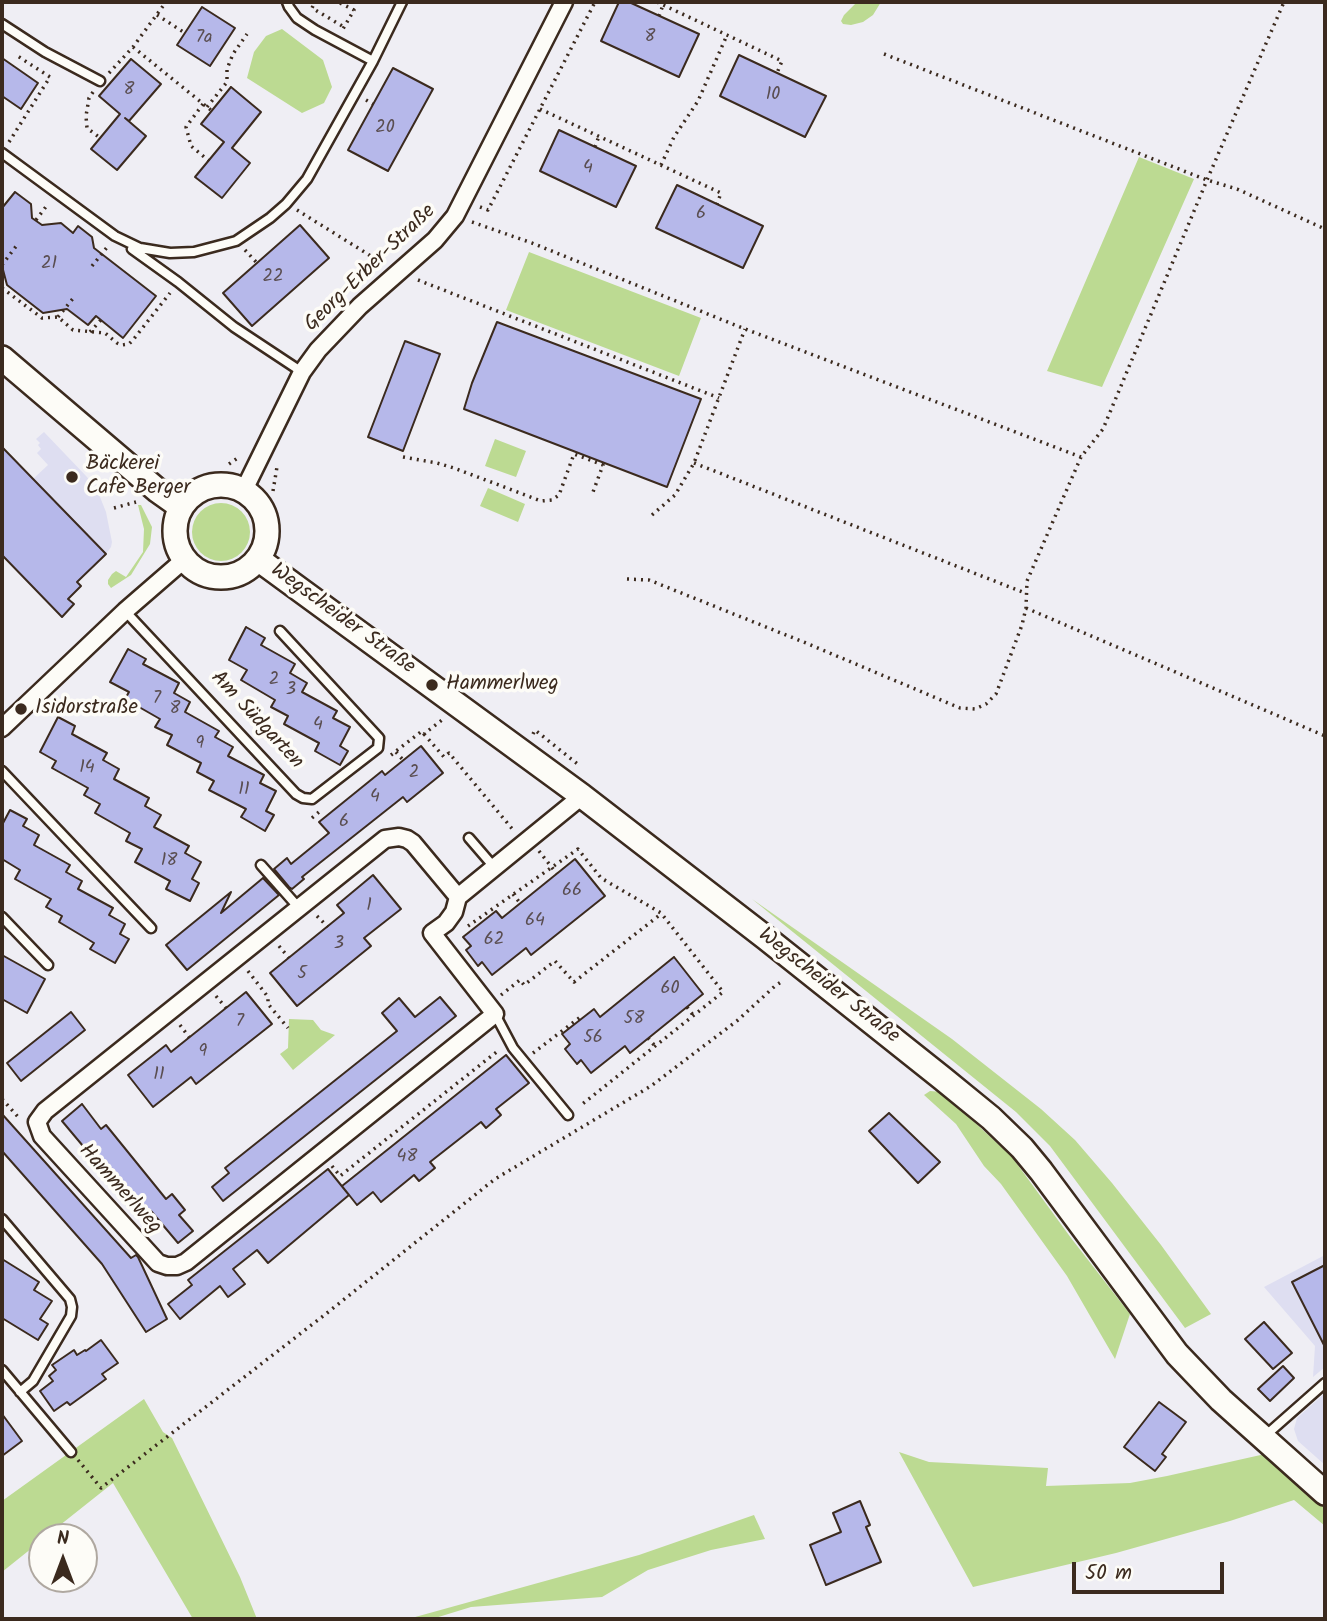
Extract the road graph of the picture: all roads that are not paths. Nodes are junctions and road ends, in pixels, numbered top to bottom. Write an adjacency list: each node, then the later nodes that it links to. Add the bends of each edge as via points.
1 (287, 2): 5 (lane, via 297,18)
2 (402, 2): 5 (lane)
3 (564, 2): 10 (street, Georg-Erber-Straße, via 460,218 352,315)
4 (2, 24): 6 (lane)
5 (373, 61): 8 (lane, via 307,178 270,218 236,241 194,253 140,248)
6 (100, 81)
7 (2, 153): 8 (lane)
8 (115, 236): 10 (lane, via 234,327)
9 (2, 358): 12 (street)
10 (302, 372): 11 (street, Georg-Erber-Straße)
11 (244, 490): 12 (street, via 213,485 200,489); 14 (street, Wegscheider Straße, via 266,518 267,539)
12 (181, 507): 13 (street, via 175,536)
13 (185, 559): 14 (street, Wegscheider Straße, via 215,577 241,573); 15 (street)
14 (258, 559): 19 (street, Wegscheider Straße)
15 (125, 611): 16 (lane, Am Südgarten, via 296,794 312,799 378,748 379,738); 17 (street)
16 (280, 631)
17 (2, 728)
18 (2, 771): 26 (lane)
19 (582, 796): 22 (street); 34 (street, Wegscheider Straße, via 991,1118 1022,1149 1178,1354)
20 (470, 838): 22 (lane)
21 (261, 865): 24 (lane)
22 (494, 867): 23 (street)
23 (457, 897): 24 (street, via 413,843 392,837); 28 (street, via 454,912 432,933)
24 (307, 911): 28 (street, Hammerlweg, via 45,1111 37,1122 42,1136 158,1263 177,1266 186,1262)
25 (2, 917): 27 (lane)
26 (151, 928)
27 (48, 965)
28 (492, 1009): 29 (lane, via 523,1060)
29 (568, 1115)
30 (2, 1219): 33 (lane, via 72,1307 33,1381)
31 (2, 1370): 33 (lane)
32 (1325, 1382): 34 (lane)
33 (20, 1392): 35 (lane)
34 (1263, 1438): 36 (street, Wegscheider Straße)
35 (71, 1451)
36 (1325, 1493)

